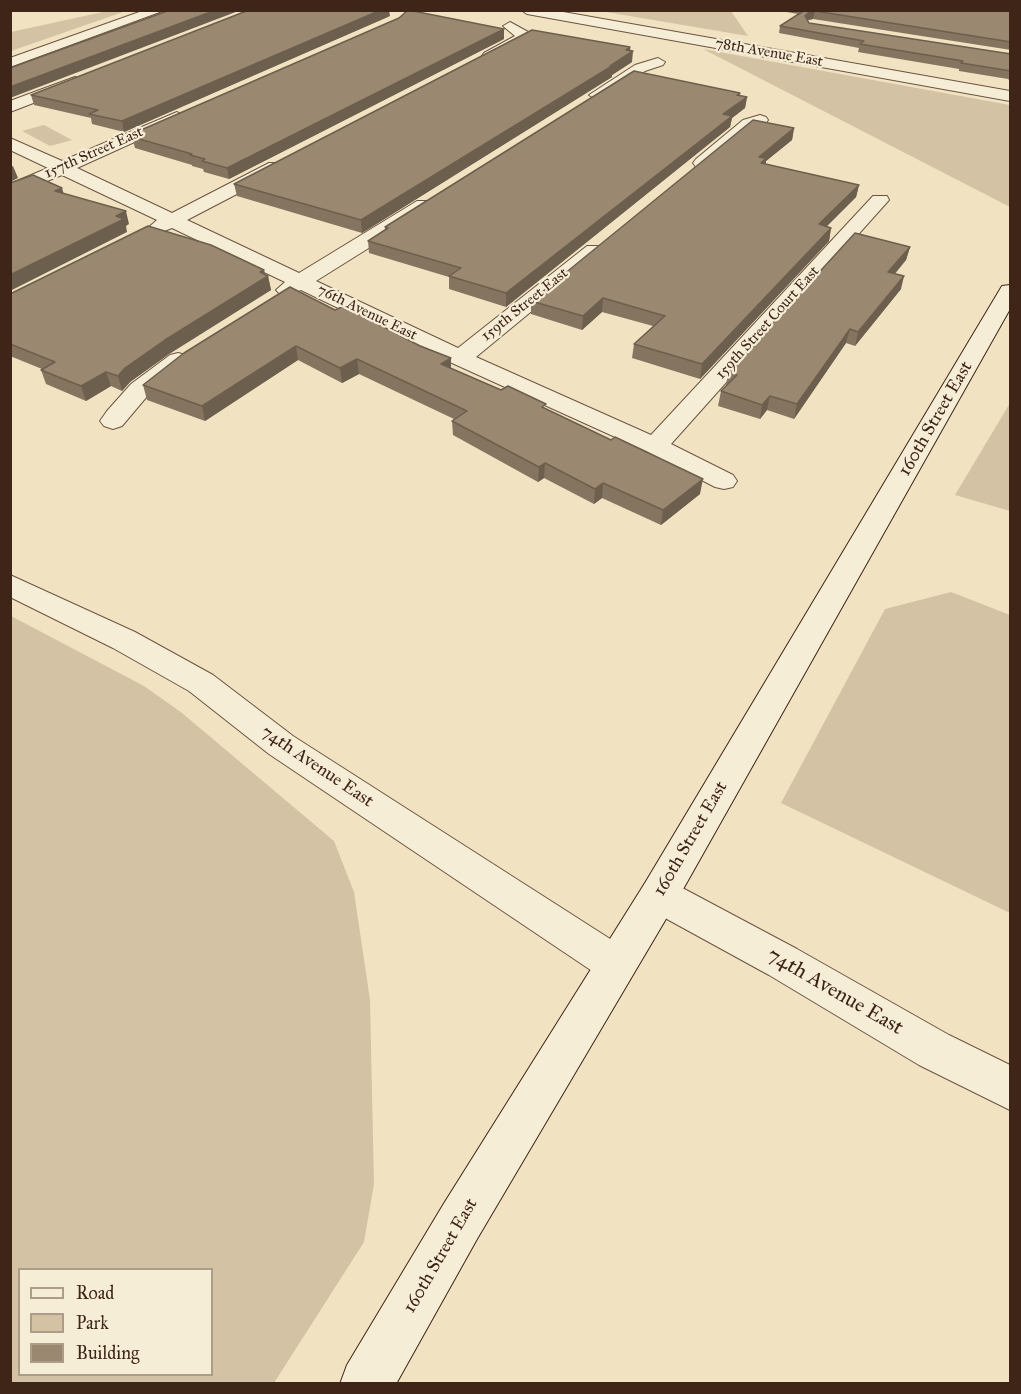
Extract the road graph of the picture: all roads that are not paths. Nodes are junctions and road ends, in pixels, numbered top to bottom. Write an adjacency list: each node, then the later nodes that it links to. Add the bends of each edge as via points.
1 (159, 10): 6 (street)
2 (527, 10): 8 (street, 78th Avenue East)
3 (510, 26): 4 (street, via 525,36)
4 (476, 62)
5 (658, 62): 9 (street, via 640,68)
6 (10, 63)
7 (87, 77): 10 (street)
8 (1011, 96)
9 (583, 104)
10 (10, 107)
11 (191, 111): 15 (street, 157th Street East)
12 (760, 120): 16 (street, via 749,123)
13 (10, 143): 15 (street, 76th Avenue East)
14 (288, 160): 20 (street)
15 (63, 167): 17 (street, 157th Street East); 20 (street, 76th Avenue East)
16 (691, 172)
17 (10, 190)
18 (444, 192): 23 (street)
19 (880, 200): 29 (street, 159th Street Court East)
20 (174, 219): 21 (street); 23 (street, 76th Avenue East)
21 (143, 235)
22 (608, 239): 27 (street, 159th Street East)
23 (301, 281): 25 (street); 27 (street, 76th Avenue East)
24 (1011, 291): 32 (street, 160th Street East)
25 (273, 299)
26 (197, 348): 28 (street, via 140,389)
27 (460, 358): 29 (street, 76th Avenue East)
28 (114, 422)
29 (655, 446): 30 (street, 76th Avenue East)
30 (724, 481)
31 (10, 585): 33 (street, 74th Avenue East, via 124,640 201,683 281,745)
32 (660, 895): 33 (street, 160th Street East); 34 (street, 74th Avenue East, via 934,1050)
33 (615, 964): 35 (street, 160th Street East)
34 (1011, 1088)
35 (366, 1383)

